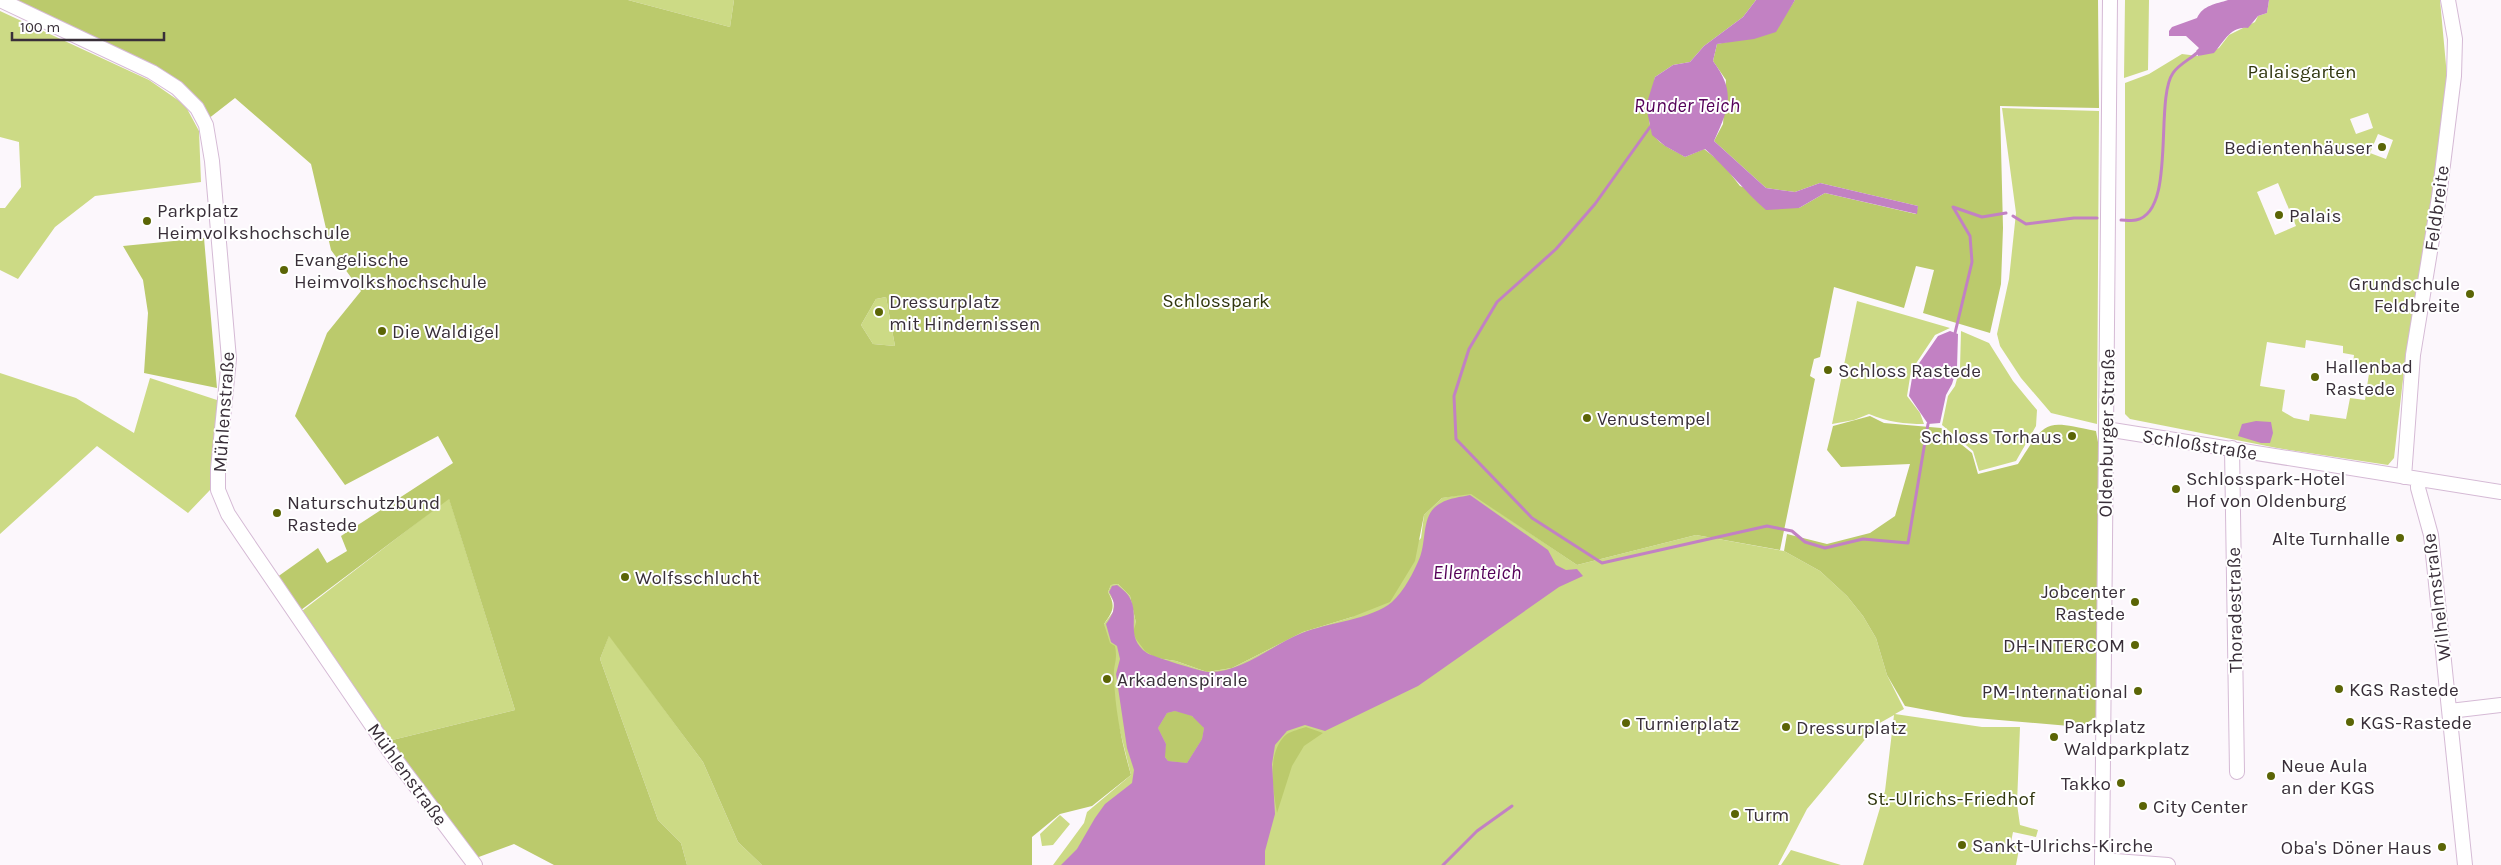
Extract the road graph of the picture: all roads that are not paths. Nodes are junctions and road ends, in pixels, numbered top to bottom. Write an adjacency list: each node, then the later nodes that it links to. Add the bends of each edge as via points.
1 (0, 0): 13 (street, Mühlenstraße, via 152,72 177,88 197,108 206,125 212,161 229,359 218,490 228,514 390,752)
2 (2110, 0): 4 (street, Oldenburger Straße)
3 (2448, 0): 6 (street, Feldbreite, via 2456,39 2454,76 2413,355)
4 (2106, 430): 5 (street, Schloßstraße); 12 (street, Oldenburger Straße)
5 (2232, 448): 6 (street, Schloßstraße); 11 (street, Thoradestraße)
6 (2404, 477): 7 (street, Schloßstraße)
7 (2418, 479): 8 (street, Schloßstraße); 10 (street, Wilhelmstraße, via 2431,535)
8 (2501, 492)
9 (2501, 705): 10 (street)
10 (2450, 711): 15 (street, Wilhelmstraße)
11 (2236, 772)
12 (2102, 862): 14 (street)
13 (475, 865)
14 (2168, 865)
15 (2465, 865)

